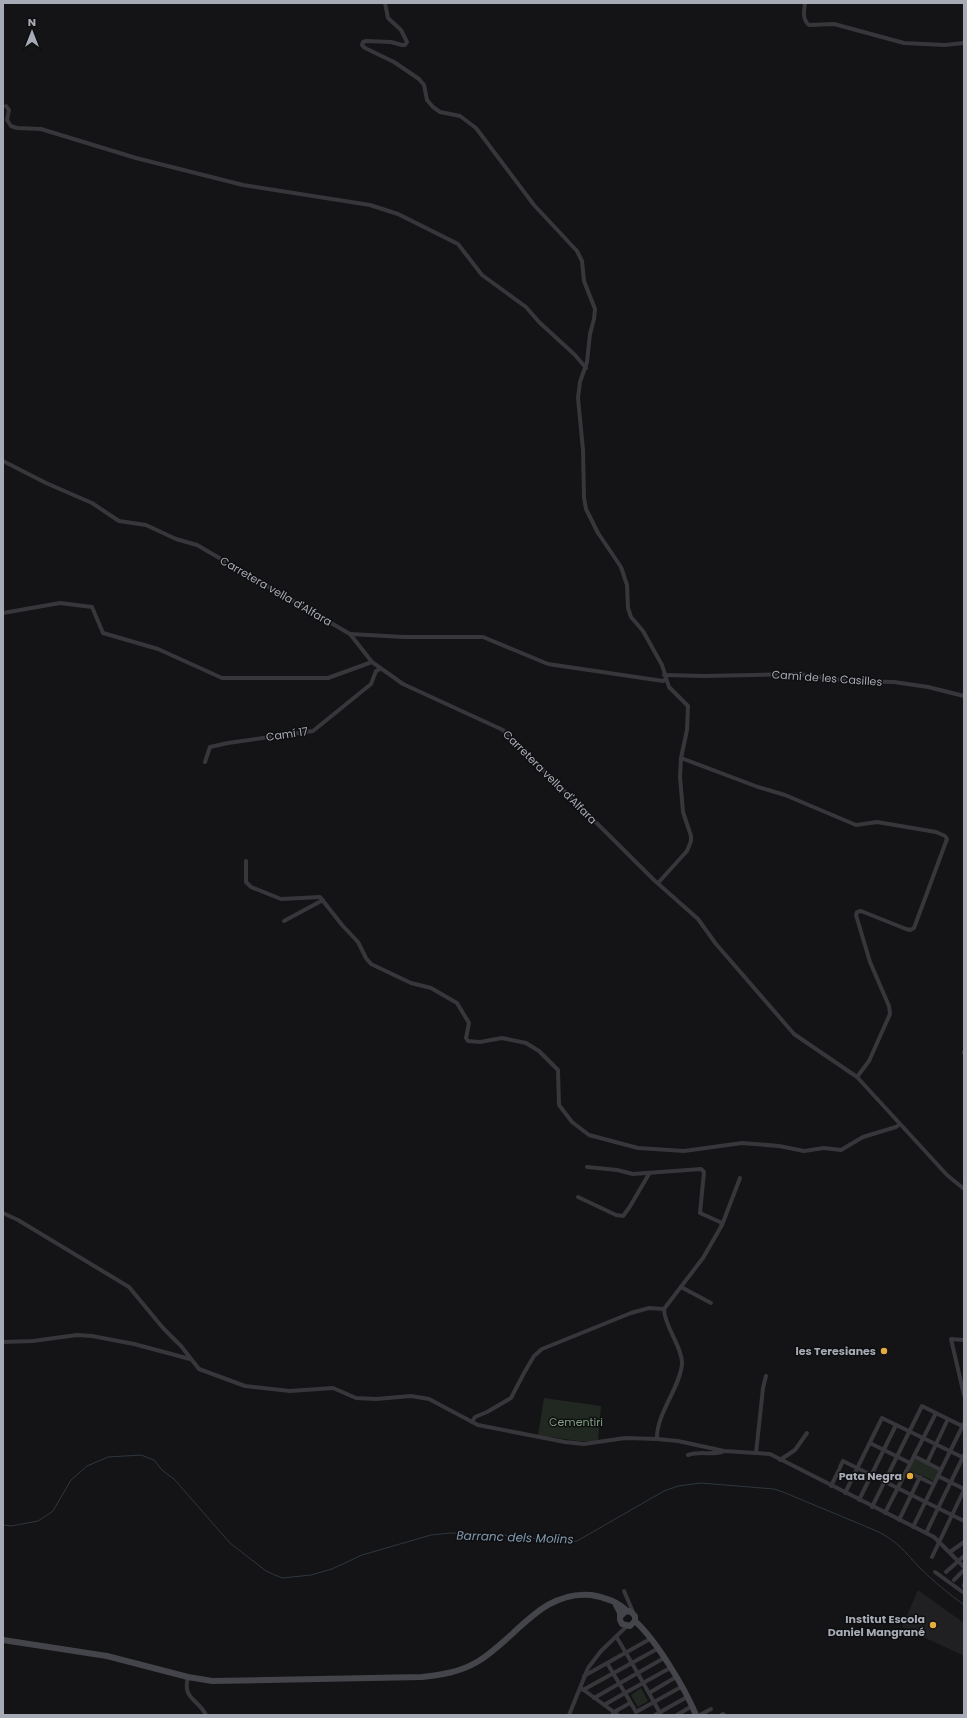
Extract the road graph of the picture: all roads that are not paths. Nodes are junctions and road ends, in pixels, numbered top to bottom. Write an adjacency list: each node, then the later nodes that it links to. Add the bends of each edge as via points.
1 (385, 3): 5 (street, via 388,18 401,30 407,42 402,45 366,41 362,45 419,79 433,108 460,116 476,128 534,205 580,256 584,281 595,309)
2 (806, 3): 3 (street, via 804,14 809,25 834,24 904,43)
3 (964, 43)
4 (6, 106): 5 (street, via 9,110 7,120 11,126 17,128 41,129 136,158 243,185 370,204 398,214 458,244 482,275 526,307)
5 (586, 368): 11 (street, via 580,382 578,398 586,509 598,533 621,567 629,612 662,665)
6 (3, 461): 8 (street, Carretera vella d'Alfara, via 92,503 119,521 146,525 176,539 197,545)
7 (3, 613): 9 (street, via 60,603 92,607 103,633 158,649 222,678 328,678)
8 (350, 634): 9 (street, Carretera vella d'Alfara); 11 (street, Camí de les Casilles, via 483,637 548,664 662,681)
9 (372, 662): 10 (street, Carretera vella d'Alfara)
10 (380, 668): 14 (street, Camí 17, via 376,671 371,684 313,731 210,747); 16 (street, Carretera vella d'Alfara, via 403,684 503,730)
11 (665, 677): 12 (street, Camí de les Casilles, via 797,674 848,681 894,682); 13 (street, via 670,689 688,706 687,730)
12 (964, 696)
13 (681, 758): 16 (street, via 681,802 691,841 686,851); 19 (street, via 785,795 856,825 877,822 936,832 947,839 914,928 906,929 861,911 856,912 870,962 890,1014 869,1061)
14 (205, 762)
15 (246, 861): 17 (street, via 246,882 251,887 281,899 319,896)
16 (658, 883): 19 (street, Carretera vella d'Alfara, via 698,919 716,944 794,1034)
17 (323, 900): 18 (street); 20 (street, via 358,942 371,964 409,982 431,988 457,1003 469,1023 467,1040 480,1042 502,1038 530,1044 539,1051 558,1070 558,1098 561,1109 577,1127 589,1135 634,1148 681,1152 742,1143 804,1151 824,1148 839,1150 846,1149 860,1138)
18 (284, 921)
19 (857, 1077): 20 (street, Carretera vella d'Alfara)
20 (900, 1124): 24 (street, Carretera vella d'Alfara)
21 (588, 1167): 22 (street, via 631,1174)
22 (649, 1174): 25 (street, via 623,1216); 27 (street, via 696,1168 703,1170 700,1213)
23 (740, 1178): 27 (street)
24 (964, 1189)
25 (578, 1197)
26 (3, 1213): 33 (street, via 129,1287)
27 (722, 1225): 28 (street)
28 (681, 1287): 29 (street); 30 (street)
29 (711, 1303)
30 (664, 1309): 38 (street, via 649,1308 631,1313 542,1349 524,1373 511,1398 475,1417); 44 (street, via 682,1362 658,1427)
31 (964, 1340): 35 (street, via 950,1339)
32 (3, 1342): 33 (street, via 77,1335 92,1336)
33 (190, 1359): 38 (street, via 199,1369 245,1386 290,1391 333,1388 356,1398 411,1396 429,1399)
34 (766, 1376): 50 (street)
35 (964, 1395)
36 (936, 1413): 37 (street); 41 (street, via 922,1406); 43 (street)
37 (948, 1419): 40 (street); 46 (street)
38 (472, 1422): 44 (street, via 505,1431 578,1443 625,1438)
39 (896, 1425): 41 (street); 45 (street, via 882,1418); 47 (street)
40 (964, 1425): 49 (street)
41 (909, 1431): 43 (street); 52 (street)
42 (807, 1433): 55 (street, via 795,1450)
43 (923, 1438): 46 (street); 53 (street)
44 (657, 1439): 48 (street)
45 (870, 1443): 47 (street); 58 (street)
46 (936, 1445): 49 (street); 57 (street)
47 (884, 1449): 52 (street); 61 (street)
48 (724, 1451): 50 (street); 51 (street)
49 (950, 1452): 54 (street); 59 (street)
50 (756, 1453): 55 (street, via 772,1455)
51 (688, 1455)
52 (896, 1456): 56 (street); 64 (street)
53 (914, 1456): 56 (street); 57 (street)
54 (964, 1457): 65 (street)
55 (780, 1460): 67 (street)
56 (910, 1463): 60 (street)
57 (927, 1463): 59 (street)
58 (858, 1468): 61 (street); 67 (street, via 843,1461); 70 (street)
59 (941, 1470): 62 (street)
60 (906, 1471): 63 (street); 68 (street)
61 (871, 1475): 64 (street); 72 (street)
62 (938, 1476): 65 (street); 66 (street)
63 (920, 1477): 66 (street); 71 (street)
64 (884, 1482): 68 (street); 74 (street)
65 (951, 1483): 69 (street); 75 (street)
66 (933, 1484): 73 (street)
67 (831, 1486): 70 (street)
68 (898, 1488): 71 (street); 76 (street)
69 (964, 1489): 77 (street)
70 (845, 1493): 72 (street)
71 (911, 1495): 73 (street); 78 (street)
72 (859, 1500): 74 (street)
73 (925, 1502): 75 (street); 80 (street)
74 (872, 1507): 76 (street)
75 (938, 1508): 77 (street); 81 (street)
76 (885, 1513): 78 (street)
77 (952, 1515): 79 (street); 82 (street)
78 (900, 1520): 80 (street)
79 (964, 1521)
80 (913, 1527): 81 (street)
81 (926, 1533): 82 (street)
82 (939, 1541): 84 (street); 86 (street)
83 (964, 1542): 84 (street)
84 (950, 1552): 87 (street)
85 (964, 1556): 87 (street)
86 (932, 1557)
87 (958, 1560): 88 (street); 91 (street)
88 (964, 1567)
89 (964, 1570): 92 (street)
90 (935, 1572): 94 (street)
91 (946, 1572)
92 (954, 1580)
93 (624, 1591): 96 (street)
94 (964, 1593)
95 (615, 1603): 96 (street); 97 (street); 111 (street, via 608,1598 581,1594 551,1602 484,1658 450,1674 422,1677 212,1681)
96 (630, 1610): 97 (street); 98 (street, via 635,1617)
97 (621, 1616): 98 (street, via 620,1621)
98 (629, 1624): 99 (street); 100 (street, via 646,1631)
99 (618, 1636): 103 (street); 110 (street, via 601,1651)
100 (650, 1639): 102 (street); 103 (street)
101 (3, 1640): 111 (street, via 108,1656)
102 (657, 1649): 104 (street); 106 (street)
103 (626, 1652): 105 (street); 106 (street)
104 (664, 1658): 107 (street); 108 (street)
105 (607, 1663): 109 (street); 110 (street)
106 (632, 1664): 108 (street); 109 (street)
107 (670, 1668): 112 (street); 114 (street)
108 (637, 1673): 113 (street); 114 (street)
109 (613, 1674): 113 (street); 116 (street)
110 (584, 1676): 116 (street)
111 (188, 1677): 129 (street, via 186,1690)
112 (676, 1677): 115 (street); 117 (street)
113 (619, 1683): 118 (street); 120 (street)
114 (643, 1683): 117 (street); 118 (street)
115 (682, 1687): 119 (street); 122 (street)
116 (581, 1688): 120 (street); 130 (street)
117 (648, 1692): 122 (street)
118 (625, 1693): 121 (street); 123 (street)
119 (687, 1696): 124 (street); 128 (street)
120 (594, 1698): 123 (street)
121 (630, 1702): 126 (street); 127 (street)
122 (654, 1702): 126 (street); 128 (street)
123 (604, 1705): 127 (street)
124 (692, 1706): 133 (street); 134 (street)
125 (711, 1709): 135 (street)
126 (636, 1712): 131 (street)
127 (614, 1714)
128 (661, 1714): 132 (street)
129 (206, 1715)
130 (569, 1715)
131 (631, 1715)
132 (655, 1715)
133 (677, 1715)
134 (696, 1715)
135 (700, 1715)

